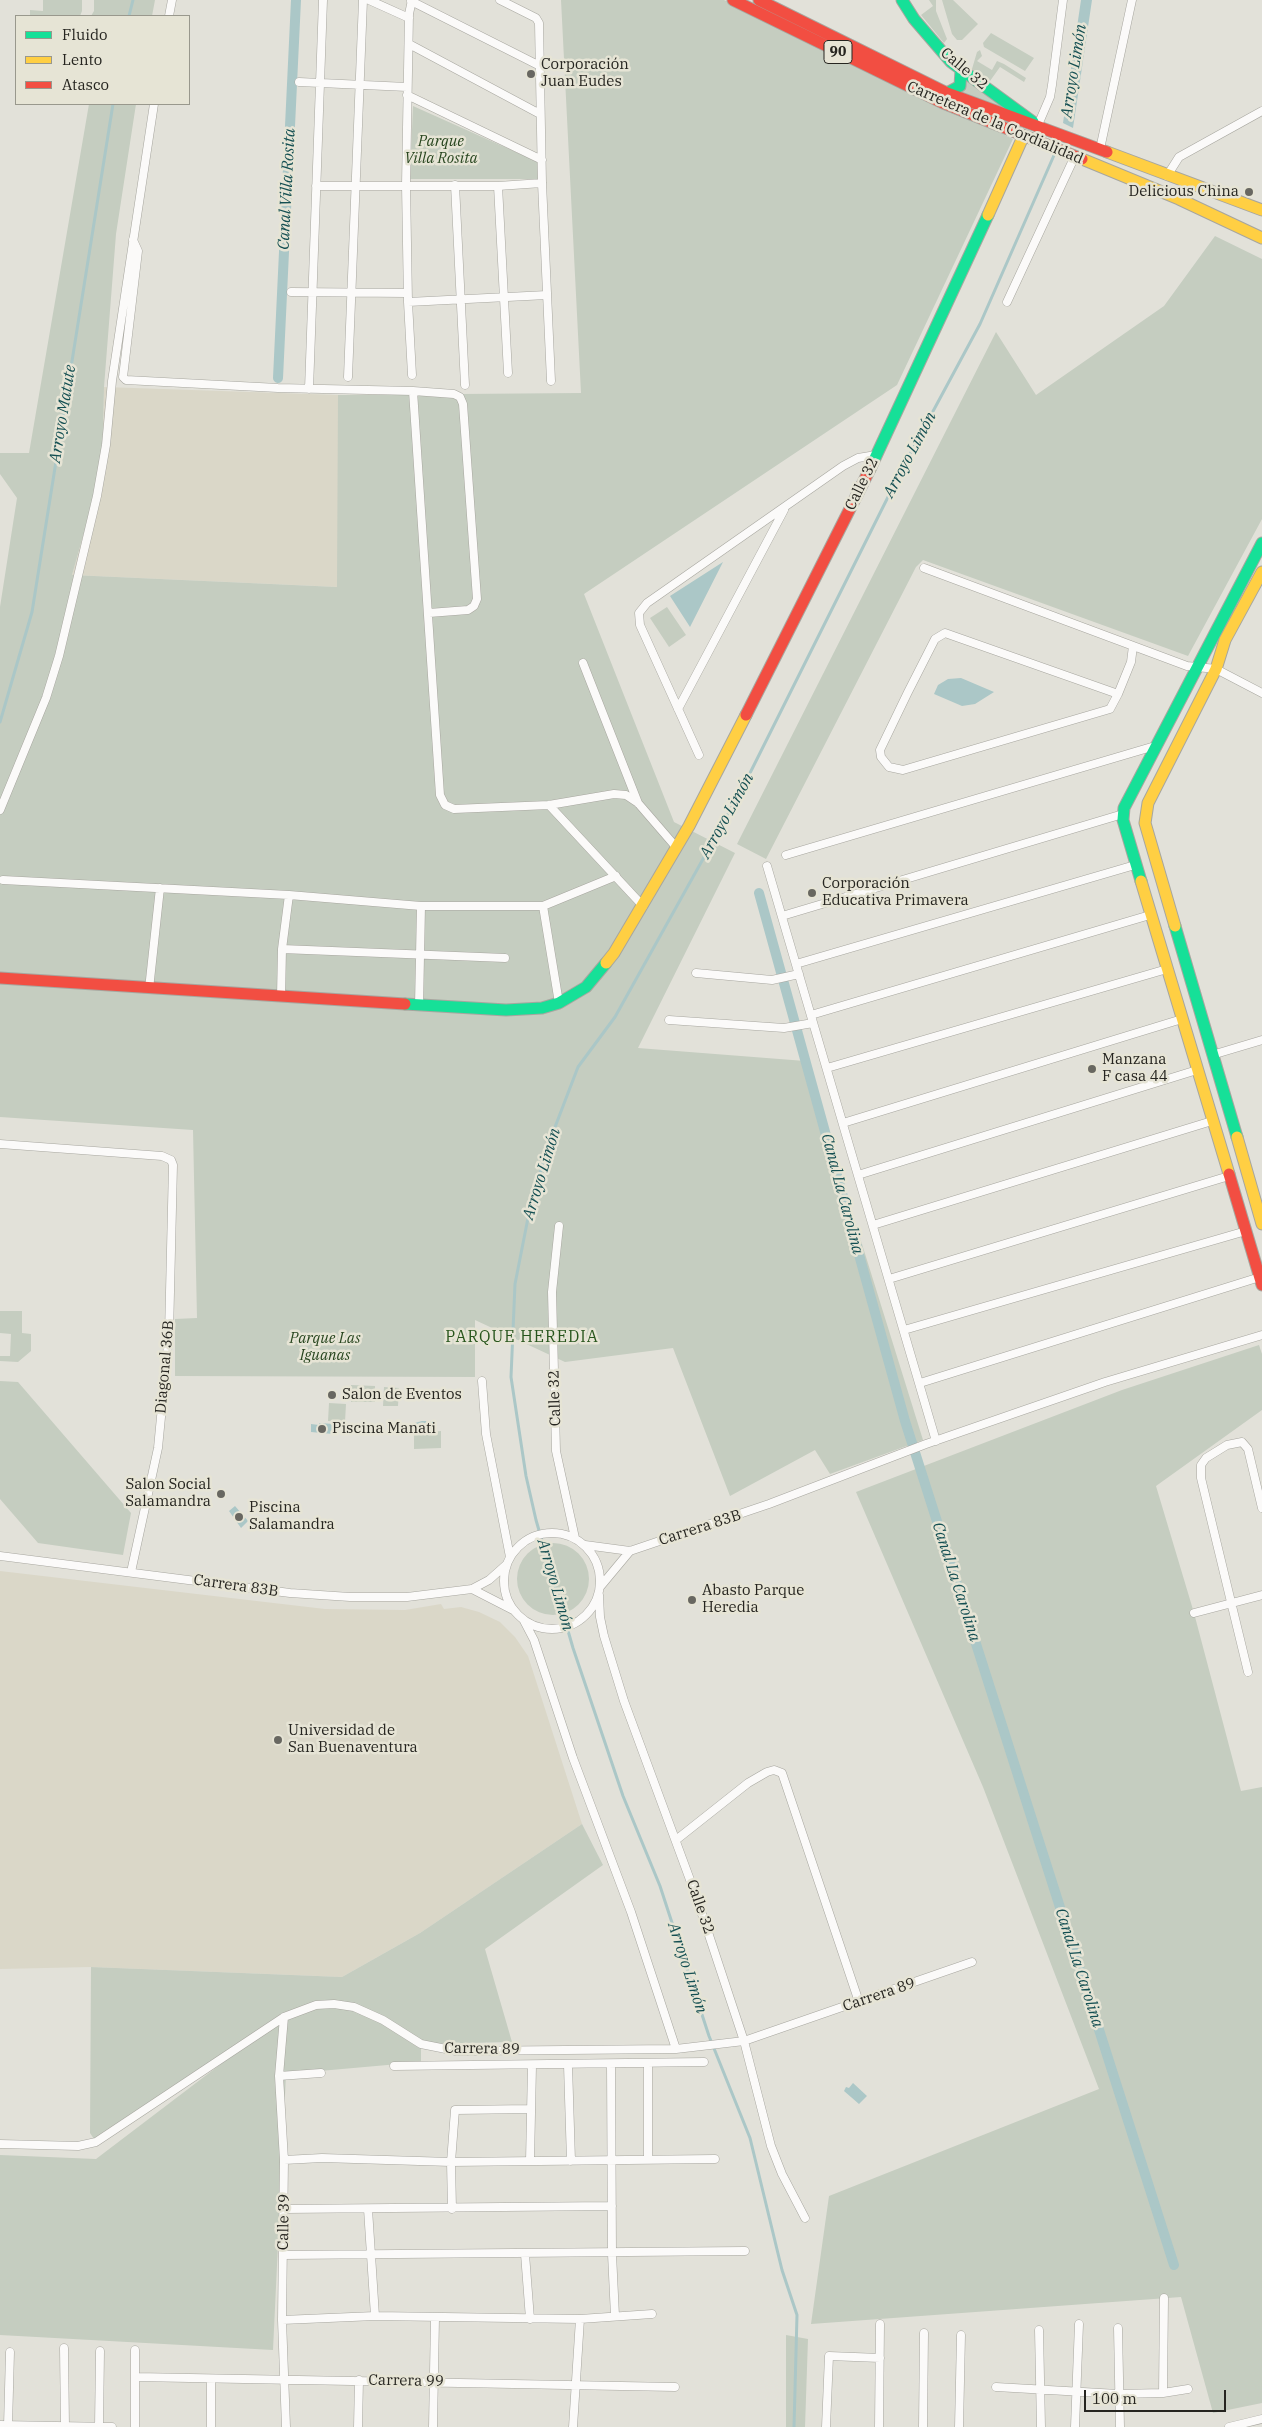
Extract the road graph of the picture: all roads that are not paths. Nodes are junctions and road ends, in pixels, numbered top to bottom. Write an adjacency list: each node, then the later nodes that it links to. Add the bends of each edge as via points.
1 (172, 0): 12 (street)
2 (323, 0): 18 (street)
3 (363, 0): 19 (street)
4 (369, 0): 13 (street)
5 (412, 0): 13 (street); 15 (street)
6 (500, 0): 15 (street, via 538,20)
7 (733, 0): 26 (main road, Carretera de la Cordialidad / 90, via 943,103)
8 (759, 0): 21 (main road, Carretera de la Cordialidad / 90)
9 (902, 0): 16 (main road, Calle 32, via 929,38)
10 (1063, 0): 25 (street)
11 (1132, 0): 27 (street)
12 (169, 15)
13 (409, 18): 14 (street)
14 (409, 44): 20 (street); 24 (street)
15 (540, 66): 24 (street)
16 (960, 70): 21 (main road, via 960,86); 25 (main road, Calle 32)
17 (299, 82): 18 (street)
18 (318, 83): 19 (street); 35 (street)
19 (361, 84): 20 (street); 32 (street)
20 (407, 91): 29 (street); 33 (street)
21 (947, 93): 25 (main road, Carretera de la Cordialidad / 90)
22 (154, 105): 39 (street)
23 (1262, 111): 30 (street, via 1179,157)
24 (540, 114): 29 (street)
25 (1043, 127): 27 (main road, Carretera de la Cordialidad / 90)
26 (1023, 137): 28 (main road, Carretera de la Cordialidad / 90); 56 (main road, Calle 32, via 950,301)
27 (1100, 149): 30 (main road, Carretera de la Cordialidad / 90)
28 (1074, 158): 38 (main road, Carretera de la Cordialidad / 90, via 1179,199); 48 (street)
29 (542, 160): 31 (street)
30 (1167, 176): 37 (main road, Carretera de la Cordialidad / 90)
31 (542, 183): 36 (street); 44 (street)
32 (356, 185): 33 (street); 35 (street); 42 (street)
33 (406, 185): 34 (street); 43 (street)
34 (456, 185): 36 (street); 46 (street)
35 (316, 186): 41 (street)
36 (498, 186): 45 (street)
37 (1262, 210)
38 (1262, 238)
39 (133, 240): 54 (street, via 138,252 123,377 126,380); 73 (street, via 97,496 51,681)
40 (291, 292): 41 (street)
41 (312, 292): 42 (street); 54 (street)
42 (352, 292): 43 (street); 51 (street)
43 (407, 293): 47 (street)
44 (547, 295): 45 (street); 52 (street)
45 (504, 297): 46 (street); 49 (street)
46 (462, 300): 47 (street); 53 (street)
47 (408, 302): 50 (street)
48 (1007, 302)
49 (508, 373)
50 (412, 375)
51 (348, 377)
52 (551, 380)
53 (466, 384)
54 (310, 388): 55 (street)
55 (414, 392): 61 (street); 61 (street, via 454,394 463,404 476,590 474,606 468,610)
56 (876, 455): 57 (street, via 858,458 843,466); 75 (main road, Calle 32)
57 (784, 508): 68 (street); 68 (street, via 647,603 639,613 640,624)
58 (1262, 543): 64 (main road)
59 (924, 568): 62 (street)
60 (1262, 572): 65 (main road, via 1225,640)
61 (429, 613): 72 (street, via 440,795 445,805 454,809)
62 (1133, 646): 64 (street); 67 (street, via 1131,662)
63 (584, 663): 71 (street)
64 (1195, 669): 65 (street); 69 (main road)
65 (1216, 669): 66 (street); 88 (main road, via 1146,810 1146,831)
66 (1262, 693)
67 (1118, 694): 67 (street, via 945,633 935,639 880,753 889,767 903,770 1110,709)
68 (678, 709): 70 (street)
69 (1155, 746): 74 (main road); 76 (street)
70 (699, 755)
71 (638, 802): 72 (street, via 626,794 614,794); 75 (street)
72 (549, 805): 79 (street)
73 (0, 810)
74 (1123, 814): 77 (main road, via 1123,825); 87 (street)
75 (676, 847): 85 (main road, Calle 32)
76 (786, 855)
77 (1135, 865): 86 (main road); 93 (street)
78 (767, 866): 87 (street)
79 (616, 876): 84 (street); 85 (street)
80 (3, 880): 81 (street)
81 (160, 888): 82 (street); 98 (street)
82 (289, 895): 83 (street); 90 (street)
83 (421, 906): 84 (street); 91 (street)
84 (543, 906): 100 (street)
85 (643, 906): 100 (main road, Calle 32, via 614,953 586,987)
86 (1150, 915): 89 (main road); 102 (street)
87 (782, 916): 93 (street)
88 (1178, 940): 89 (main road); 106 (main road)
89 (1160, 946): 94 (main road)
90 (282, 949): 91 (street); 99 (street)
91 (420, 956): 92 (street); 101 (street)
92 (505, 958)
93 (796, 964): 96 (street)
94 (1167, 969): 103 (main road); 107 (street)
95 (696, 974): 96 (street, via 772,980)
96 (799, 974): 102 (street)
97 (0, 978): 98 (main road, Calle 32)
98 (149, 990): 99 (main road, Calle 32)
99 (281, 997): 101 (main road, Calle 32)
100 (559, 1003): 101 (main road, Calle 32, via 542,1008 506,1010)
101 (419, 1006)
102 (812, 1019): 104 (street, via 784,1028); 107 (street)
103 (1182, 1019): 108 (main road); 110 (street)
104 (669, 1020)
105 (1262, 1040): 106 (street)
106 (1212, 1055): 114 (main road)
107 (827, 1068): 110 (street)
108 (1197, 1070): 109 (main road); 112 (street)
109 (1212, 1121): 113 (main road); 115 (street)
110 (843, 1123): 112 (street)
111 (0, 1144): 131 (street, Diagonal 36B, via 162,1156 171,1160 169,1334 158,1448)
112 (858, 1175): 115 (street)
113 (1229, 1176): 117 (main road); 118 (street)
114 (1262, 1224)
115 (873, 1225): 118 (street)
116 (559, 1226): 126 (street, Calle 32, via 552,1292 556,1451)
117 (1246, 1231): 119 (main road); 120 (street)
118 (889, 1279): 120 (street)
119 (1261, 1281): 123 (street)
120 (904, 1330): 123 (street)
121 (1262, 1335): 124 (street, Carrera 83B, via 1105,1382)
122 (482, 1381): 130 (street, via 486,1434)
123 (920, 1383): 124 (street)
124 (936, 1441): 128 (street, Carrera 83B, via 769,1504)
125 (1262, 1508): 135 (street, via 1248,1449 1242,1442 1226,1445 1206,1458 1201,1465 1201,1478)
126 (575, 1538): 127 (street); 130 (street, via 552,1532 530,1538 520,1544)
127 (585, 1545): 128 (street); 133 (street, via 598,1564)
128 (630, 1551): 133 (street)
129 (0, 1556): 131 (street, Carrera 83B)
130 (508, 1560): 132 (street, Carrera 83B, via 489,1580); 136 (street, via 504,1588)
131 (131, 1572): 132 (street, Carrera 83B, via 290,1593 350,1597 406,1597)
132 (472, 1589): 136 (street)
133 (600, 1591): 138 (street, via 587,1614 570,1626 550,1629); 140 (street, Calle 32, via 604,1636 624,1701)
134 (1262, 1595): 135 (street)
135 (1230, 1602): 137 (street); 139 (street)
136 (514, 1611): 138 (street)
137 (1194, 1614)
138 (523, 1619): 145 (street, via 534,1640 573,1758 631,1912)
139 (1248, 1672)
140 (676, 1840): 142 (street, via 748,1783 767,1772 782,1773); 144 (street, Calle 32)
141 (972, 1962): 142 (street, Carrera 89)
142 (859, 2002): 144 (street, Carrera 89)
143 (284, 2016): 145 (street, Carrera 89, via 316,2005 354,2007 383,2020 421,2044 456,2050); 153 (street, Calle 39); 155 (street, Carrera 89, via 96,2142 78,2146)
144 (740, 2041): 145 (street, Carrera 89); 167 (street, Calle 32, via 771,2146)
145 (676, 2049)
146 (704, 2062): 147 (street)
147 (648, 2063): 148 (street); 156 (street)
148 (611, 2064): 149 (street); 159 (street)
149 (568, 2065): 151 (street); 161 (street)
150 (394, 2066): 151 (street)
151 (532, 2066): 154 (street)
152 (321, 2073): 153 (street)
153 (279, 2076): 158 (street, Calle 39)
154 (531, 2109): 160 (street); 162 (street, via 454,2110)
155 (0, 2144)
156 (648, 2159): 157 (street); 159 (street)
157 (715, 2159)
158 (284, 2160): 162 (street); 164 (street, Calle 39)
159 (612, 2160): 161 (street); 163 (street)
160 (530, 2161): 161 (street); 162 (street)
161 (570, 2161)
162 (451, 2162): 166 (street)
163 (612, 2206): 166 (street); 170 (street)
164 (284, 2209): 165 (street); 171 (street, Calle 39)
165 (368, 2209): 166 (street); 172 (street)
166 (452, 2209)
167 (805, 2218)
168 (745, 2252): 170 (street)
169 (524, 2254): 170 (street); 172 (street); 178 (street)
170 (612, 2254): 176 (street)
171 (283, 2255): 172 (street); 180 (street, Calle 39)
172 (372, 2255): 175 (street)
173 (1164, 2298): 203 (street)
174 (652, 2314): 176 (street)
175 (375, 2316): 177 (street); 180 (street)
176 (615, 2316): 179 (street)
177 (435, 2318): 178 (street); 196 (street)
178 (530, 2319): 179 (street)
179 (580, 2319): 197 (street)
180 (282, 2320): 194 (street, Calle 39)
181 (880, 2324): 191 (street)
182 (1079, 2324): 202 (street)
183 (1118, 2328): 204 (street)
184 (1040, 2330): 201 (street)
185 (924, 2333): 219 (street)
186 (961, 2335): 220 (street)
187 (64, 2348): 209 (street)
188 (100, 2350): 208 (street)
189 (135, 2350): 192 (street)
190 (10, 2352): 206 (street)
191 (880, 2358): 217 (street, via 829,2356); 218 (street)
192 (136, 2377): 193 (street, Carrera 99); 211 (street)
193 (211, 2379): 194 (street, Carrera 99); 212 (street)
194 (284, 2380): 195 (street, Carrera 99); 213 (street, Calle 39)
195 (359, 2380): 196 (street, Carrera 99); 214 (street)
196 (434, 2382): 197 (street, Carrera 99); 215 (street)
197 (576, 2385): 198 (street, Carrera 99); 216 (street)
198 (675, 2387)
199 (996, 2387): 201 (street)
200 (1188, 2389): 203 (street)
201 (1040, 2390): 202 (street); 221 (street)
202 (1077, 2391): 204 (street); 222 (street)
203 (1163, 2393): 204 (street)
204 (1118, 2394): 223 (street)
205 (1258, 2422): 224 (street)
206 (4, 2426): 207 (street)
207 (28, 2426): 209 (street)
208 (99, 2426): 209 (street); 210 (street)
209 (64, 2427)
210 (112, 2427)
211 (135, 2427)
212 (211, 2427)
213 (286, 2427)
214 (358, 2427)
215 (433, 2427)
216 (573, 2427)
217 (826, 2427)
218 (879, 2427)
219 (923, 2427)
220 (959, 2427)
221 (1041, 2427)
222 (1075, 2427)
223 (1120, 2427)
224 (1229, 2427)

